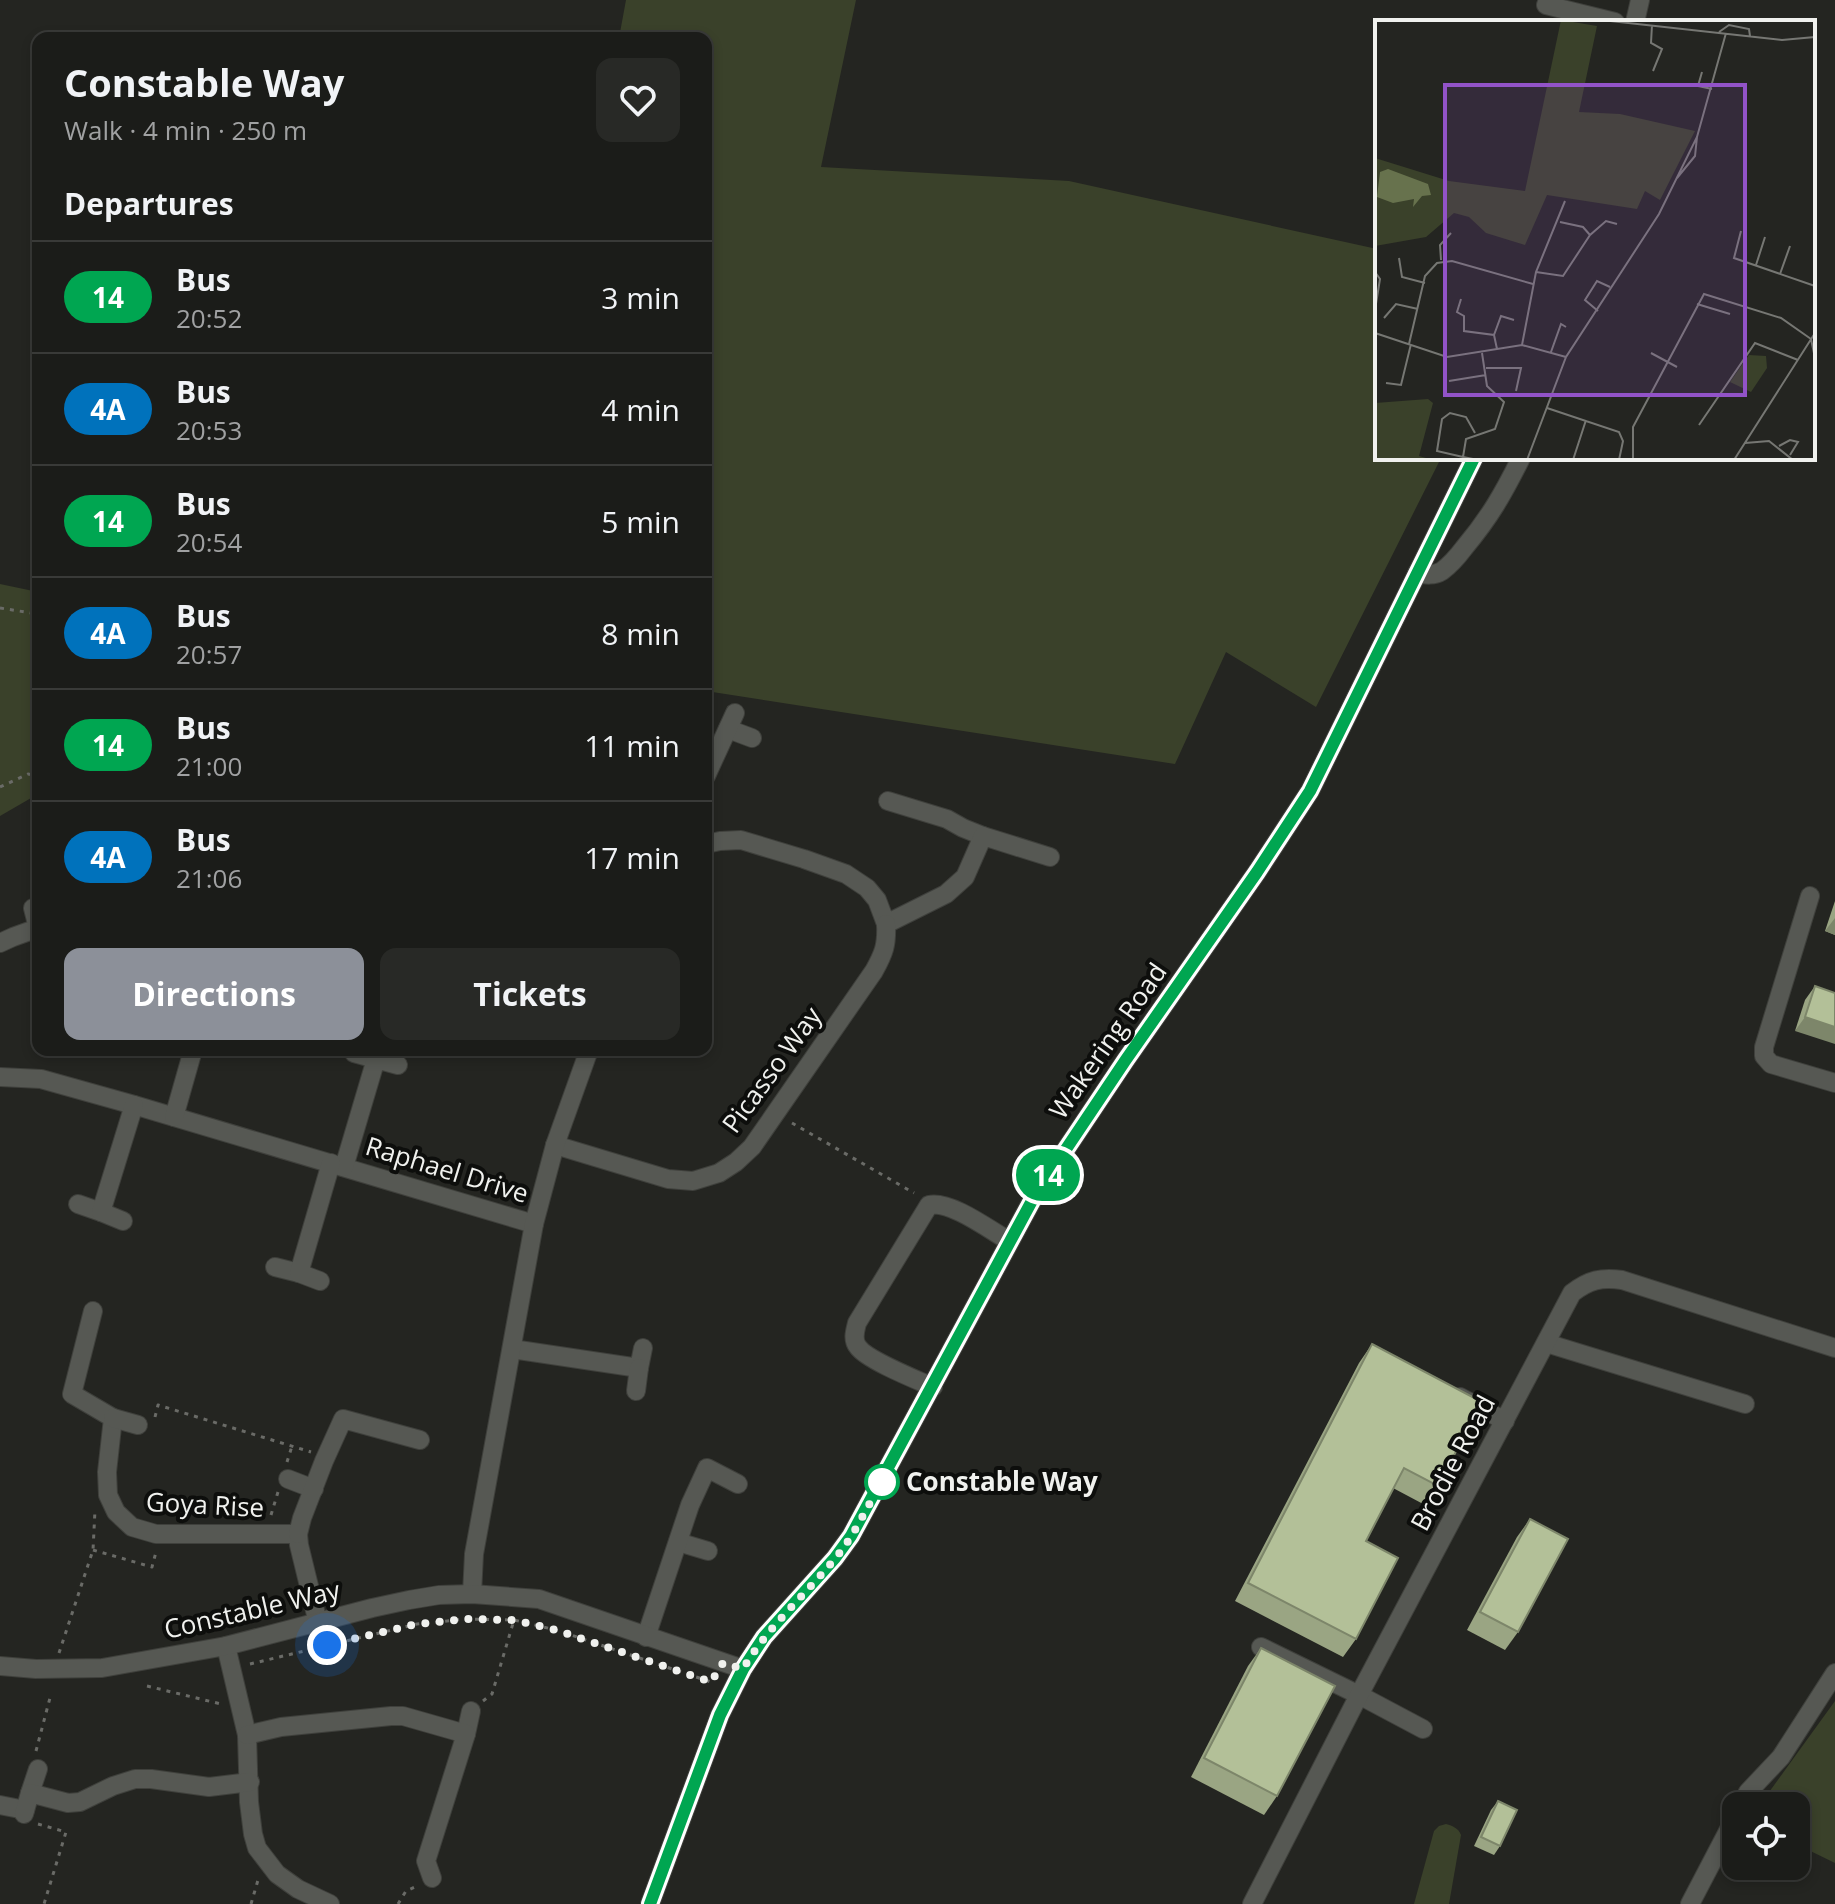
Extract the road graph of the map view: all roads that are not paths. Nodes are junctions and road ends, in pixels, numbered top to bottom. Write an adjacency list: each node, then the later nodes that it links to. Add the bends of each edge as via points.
1 (1548, 0): 3 (street, via 1546,5)
2 (1640, 0): 4 (street)
3 (1607, 20)
4 (1635, 20)
5 (1473, 460): 7 (street, Wakering Road)
6 (1520, 460): 7 (street, via 1497,506 1460,553 1441,571)
7 (1417, 573): 33 (street, Wakering Road, via 1310,791 1069,1143)
8 (752, 738): 9 (street, via 732,721)
9 (712, 763)
10 (888, 801): 11 (street)
11 (983, 836): 13 (street); 15 (street, via 965,877 946,894)
12 (712, 843): 15 (street, via 741,840 846,874 877,900)
13 (1050, 857)
14 (1810, 896): 24 (street, via 1764,1056 1771,1064)
15 (886, 924): 27 (street, Picasso Way, via 884,952 874,971 752,1147 736,1162 693,1181 668,1179)
16 (32, 931): 17 (street)
17 (0, 943)
18 (191, 1056): 26 (street)
19 (365, 1056): 21 (street)
20 (587, 1056): 27 (street)
21 (376, 1059): 22 (street); 28 (street, Raphael Drive)
22 (398, 1065)
23 (0, 1077): 25 (street, Raphael Drive, via 41,1079)
24 (1835, 1083)
25 (134, 1105): 26 (street, Raphael Drive); 30 (street)
26 (174, 1117): 28 (street, Raphael Drive)
27 (555, 1145): 32 (street)
28 (338, 1165): 32 (street, Raphael Drive); 35 (street, Raphael Drive)
29 (78, 1204): 30 (street)
30 (101, 1212): 31 (street)
31 (123, 1221)
32 (534, 1224): 41 (street)
33 (1009, 1241): 43 (street, Wakering Road); 43 (street, via 940,1203 929,1205 857,1323 854,1337 861,1351)
34 (275, 1267): 35 (street)
35 (299, 1273): 36 (street)
36 (320, 1281)
37 (93, 1311): 47 (street, via 72,1394)
38 (1546, 1343): 40 (street, Brodie Road, via 1572,1293 1593,1279 1607,1278); 46 (street); 48 (street, Brodie Road)
39 (643, 1348): 42 (street)
40 (1835, 1348)
41 (512, 1349): 42 (street); 57 (street, via 474,1554)
42 (639, 1368): 44 (street)
43 (933, 1387): 63 (street, Wakering Road, via 851,1536)
44 (636, 1391)
45 (1449, 1391): 48 (street)
46 (1745, 1404)
47 (106, 1414): 49 (street); 54 (street, Goya Rise, via 108,1495 132,1527 162,1534)
48 (1505, 1421): 65 (street, Brodie Road)
49 (138, 1425)
50 (420, 1440): 53 (street, Goya Rise, via 343,1419)
51 (288, 1479): 53 (street, Goya Rise)
52 (738, 1484): 55 (street, via 707,1468)
53 (314, 1489): 54 (street, Goya Rise)
54 (298, 1534): 58 (street, Goya Rise)
55 (678, 1542): 56 (street); 59 (street)
56 (708, 1551)
57 (472, 1594): 58 (street, Constable Way, via 409,1600); 59 (street, Constable Way, via 539,1599)
58 (318, 1623): 60 (street, Constable Way)
59 (646, 1637): 63 (street, Constable Way)
60 (226, 1646): 62 (street, Constable Way, via 102,1668); 69 (street)
61 (1261, 1647): 65 (street)
62 (0, 1666)
63 (743, 1669): 78 (street, Wakering Road, via 720,1715)
64 (1835, 1673): 72 (street, via 1781,1757)
65 (1359, 1695): 67 (street); 79 (street, Brodie Road)
66 (471, 1711): 68 (street)
67 (1423, 1729)
68 (466, 1734): 69 (street, via 391,1716); 76 (street, via 426,1861)
69 (247, 1735): 71 (street)
70 (38, 1769): 74 (street)
71 (250, 1782): 74 (street, via 209,1787 135,1779 80,1802); 77 (street, via 257,1848 277,1874)
72 (1748, 1792)
73 (0, 1805): 74 (street)
74 (26, 1806)
75 (1722, 1843): 80 (street)
76 (432, 1878)
77 (330, 1904)
78 (650, 1904)
79 (1252, 1904)
80 (1690, 1904)

